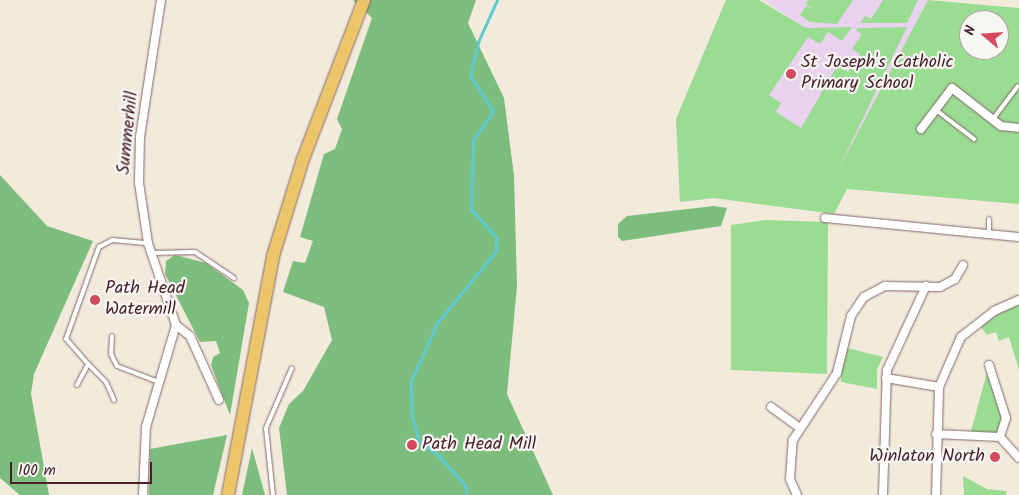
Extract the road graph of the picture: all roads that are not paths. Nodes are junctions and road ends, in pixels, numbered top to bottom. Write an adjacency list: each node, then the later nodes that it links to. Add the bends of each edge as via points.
1 (161, 0): 13 (street, Summerhill, via 138,160)
2 (364, 0): 36 (main road, via 303,159 273,256)
3 (1018, 86): 5 (lane)
4 (936, 110): 5 (street, via 952,88); 7 (street); 8 (lane)
5 (993, 120): 6 (street, via 1010,129)
6 (1019, 128)
7 (921, 129)
8 (974, 139)
9 (989, 219): 11 (lane)
10 (825, 220): 11 (street)
11 (989, 234): 12 (street)
12 (1019, 237)
13 (148, 243): 14 (street, Summerhill); 21 (lane, via 112,240 99,247 66,339)
14 (151, 253): 16 (lane, via 194,252); 19 (street, Summerhill)
15 (963, 265): 17 (street, via 955,279 940,287)
16 (234, 278)
17 (926, 286): 24 (street, via 896,342); 31 (street, via 885,286 864,297 842,339 837,373)
18 (1019, 300): 27 (street, via 994,311 961,336)
19 (176, 325): 25 (street); 29 (street, via 190,336 203,354)
20 (112, 336): 25 (lane, via 111,354 117,366)
21 (88, 364): 26 (lane); 28 (lane, via 106,382)
22 (989, 365): 33 (street, via 1006,418)
23 (292, 368): 37 (lane, via 266,428)
24 (886, 378): 27 (street); 39 (street)
25 (159, 382): 35 (street, via 144,447)
26 (77, 385)
27 (939, 387): 32 (street)
28 (114, 400)
29 (219, 400)
30 (771, 406): 31 (street)
31 (800, 427): 38 (street, via 790,462)
32 (936, 434): 33 (street); 40 (street)
33 (1000, 437): 34 (street)
34 (1019, 458)
35 (143, 495)
36 (228, 495)
37 (273, 495)
38 (797, 495)
39 (883, 495)
40 (936, 495)

